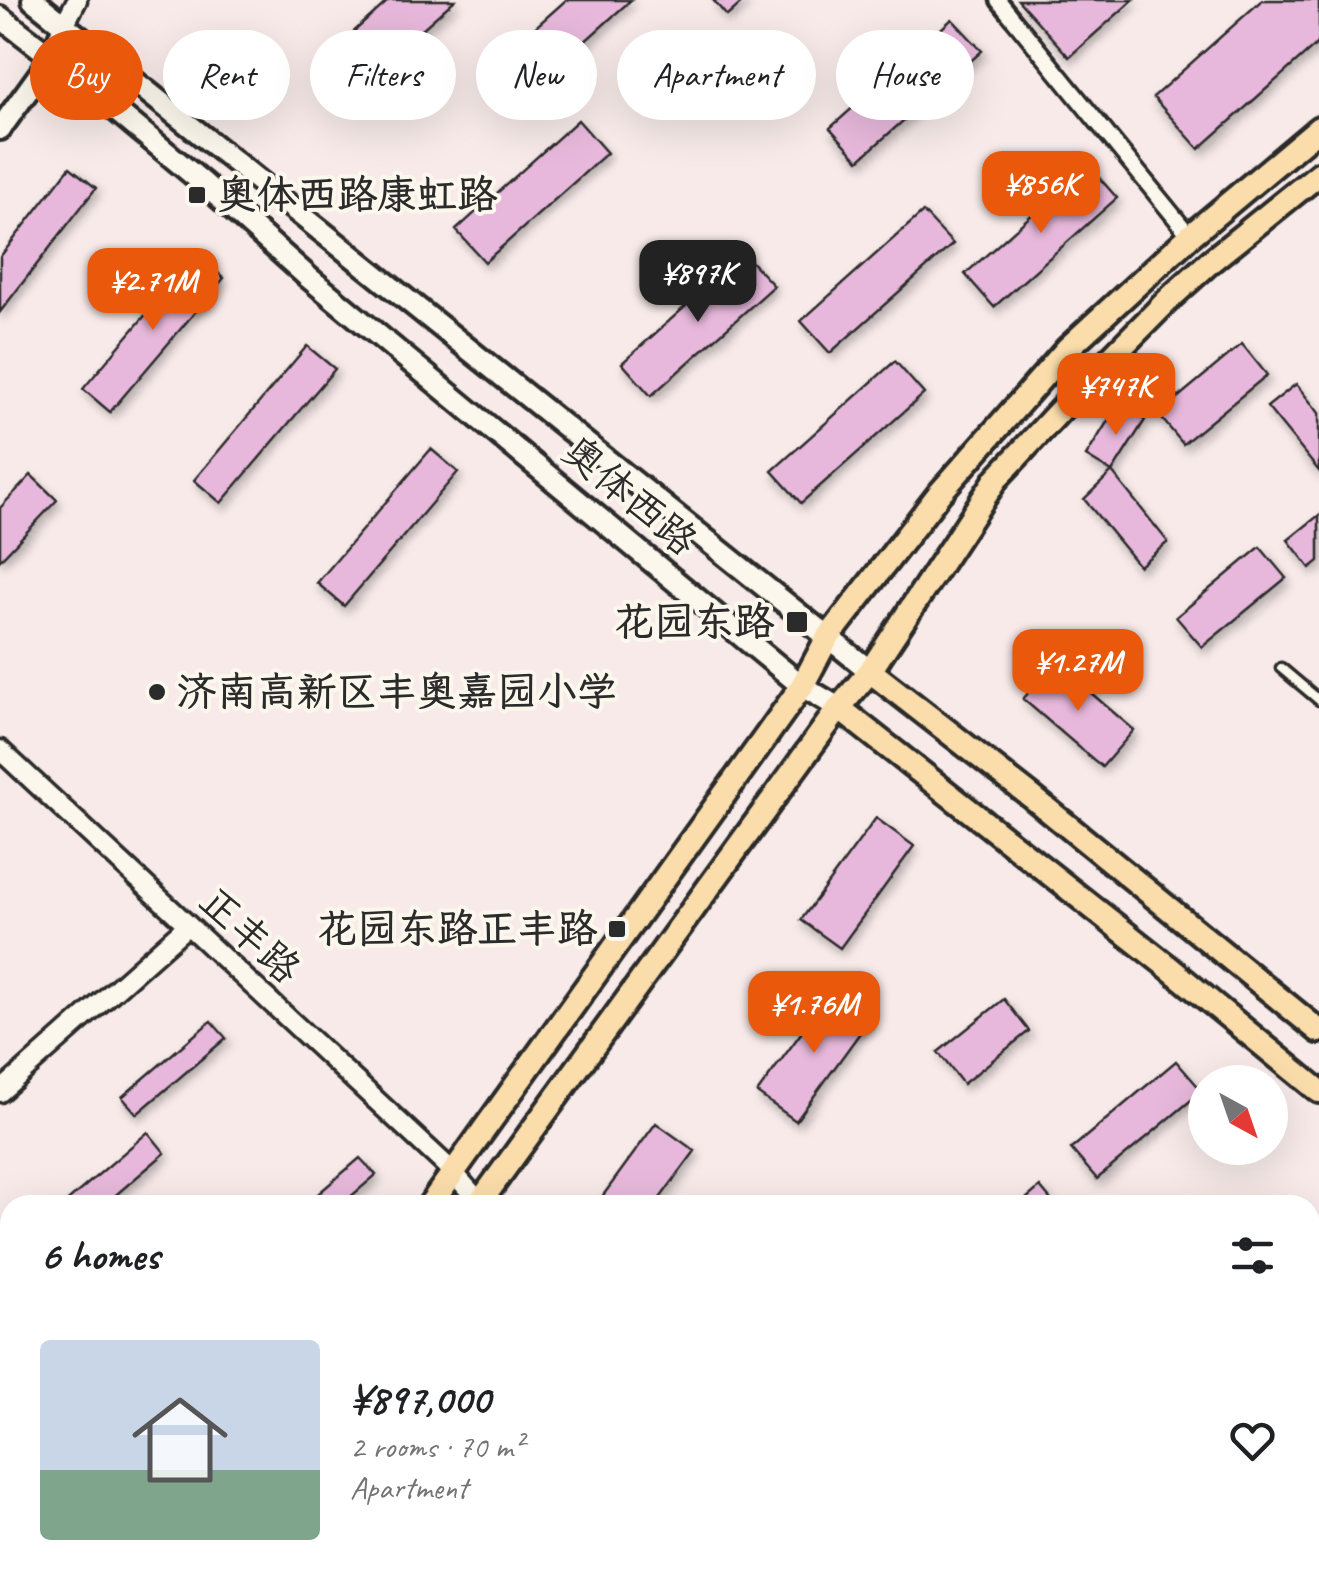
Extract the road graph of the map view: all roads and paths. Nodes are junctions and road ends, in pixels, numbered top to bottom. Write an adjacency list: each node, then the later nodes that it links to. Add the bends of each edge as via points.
1 (34, 0): 5 (main road, 奥体西路)
2 (77, 0): 5 (street)
3 (998, 0): 13 (street)
4 (0, 17): 7 (main road, 奥体西路)
5 (64, 25): 6 (main road); 14 (main road, 奥体西路)
6 (62, 30)
7 (30, 40)
8 (30, 87): 11 (main road)
9 (128, 120): 17 (main road, 奥体西路)
10 (1319, 128): 13 (main road)
11 (0, 129)
12 (1319, 174): 16 (main road, via 1171,297 998,478)
13 (1190, 236): 14 (main road, via 1068,348 939,494)
14 (828, 638): 16 (main road, 奥体西路); 17 (main road)
15 (1282, 668): 18 (lane)
16 (870, 671): 19 (main road); 22 (main road, 奥体西路)
17 (802, 686): 19 (main road, 奥体西路); 25 (main road)
18 (1319, 700)
19 (838, 708): 24 (main road, 奥体西路); 28 (main road)
20 (0, 750): 21 (street, 正丰路)
21 (188, 925): 23 (street); 25 (street, 正丰路)
22 (1319, 1031)
23 (0, 1092)
24 (1319, 1092)
25 (452, 1172): 26 (main road); 27 (street, 正丰路)
26 (437, 1195)
27 (477, 1195)
28 (490, 1195)

